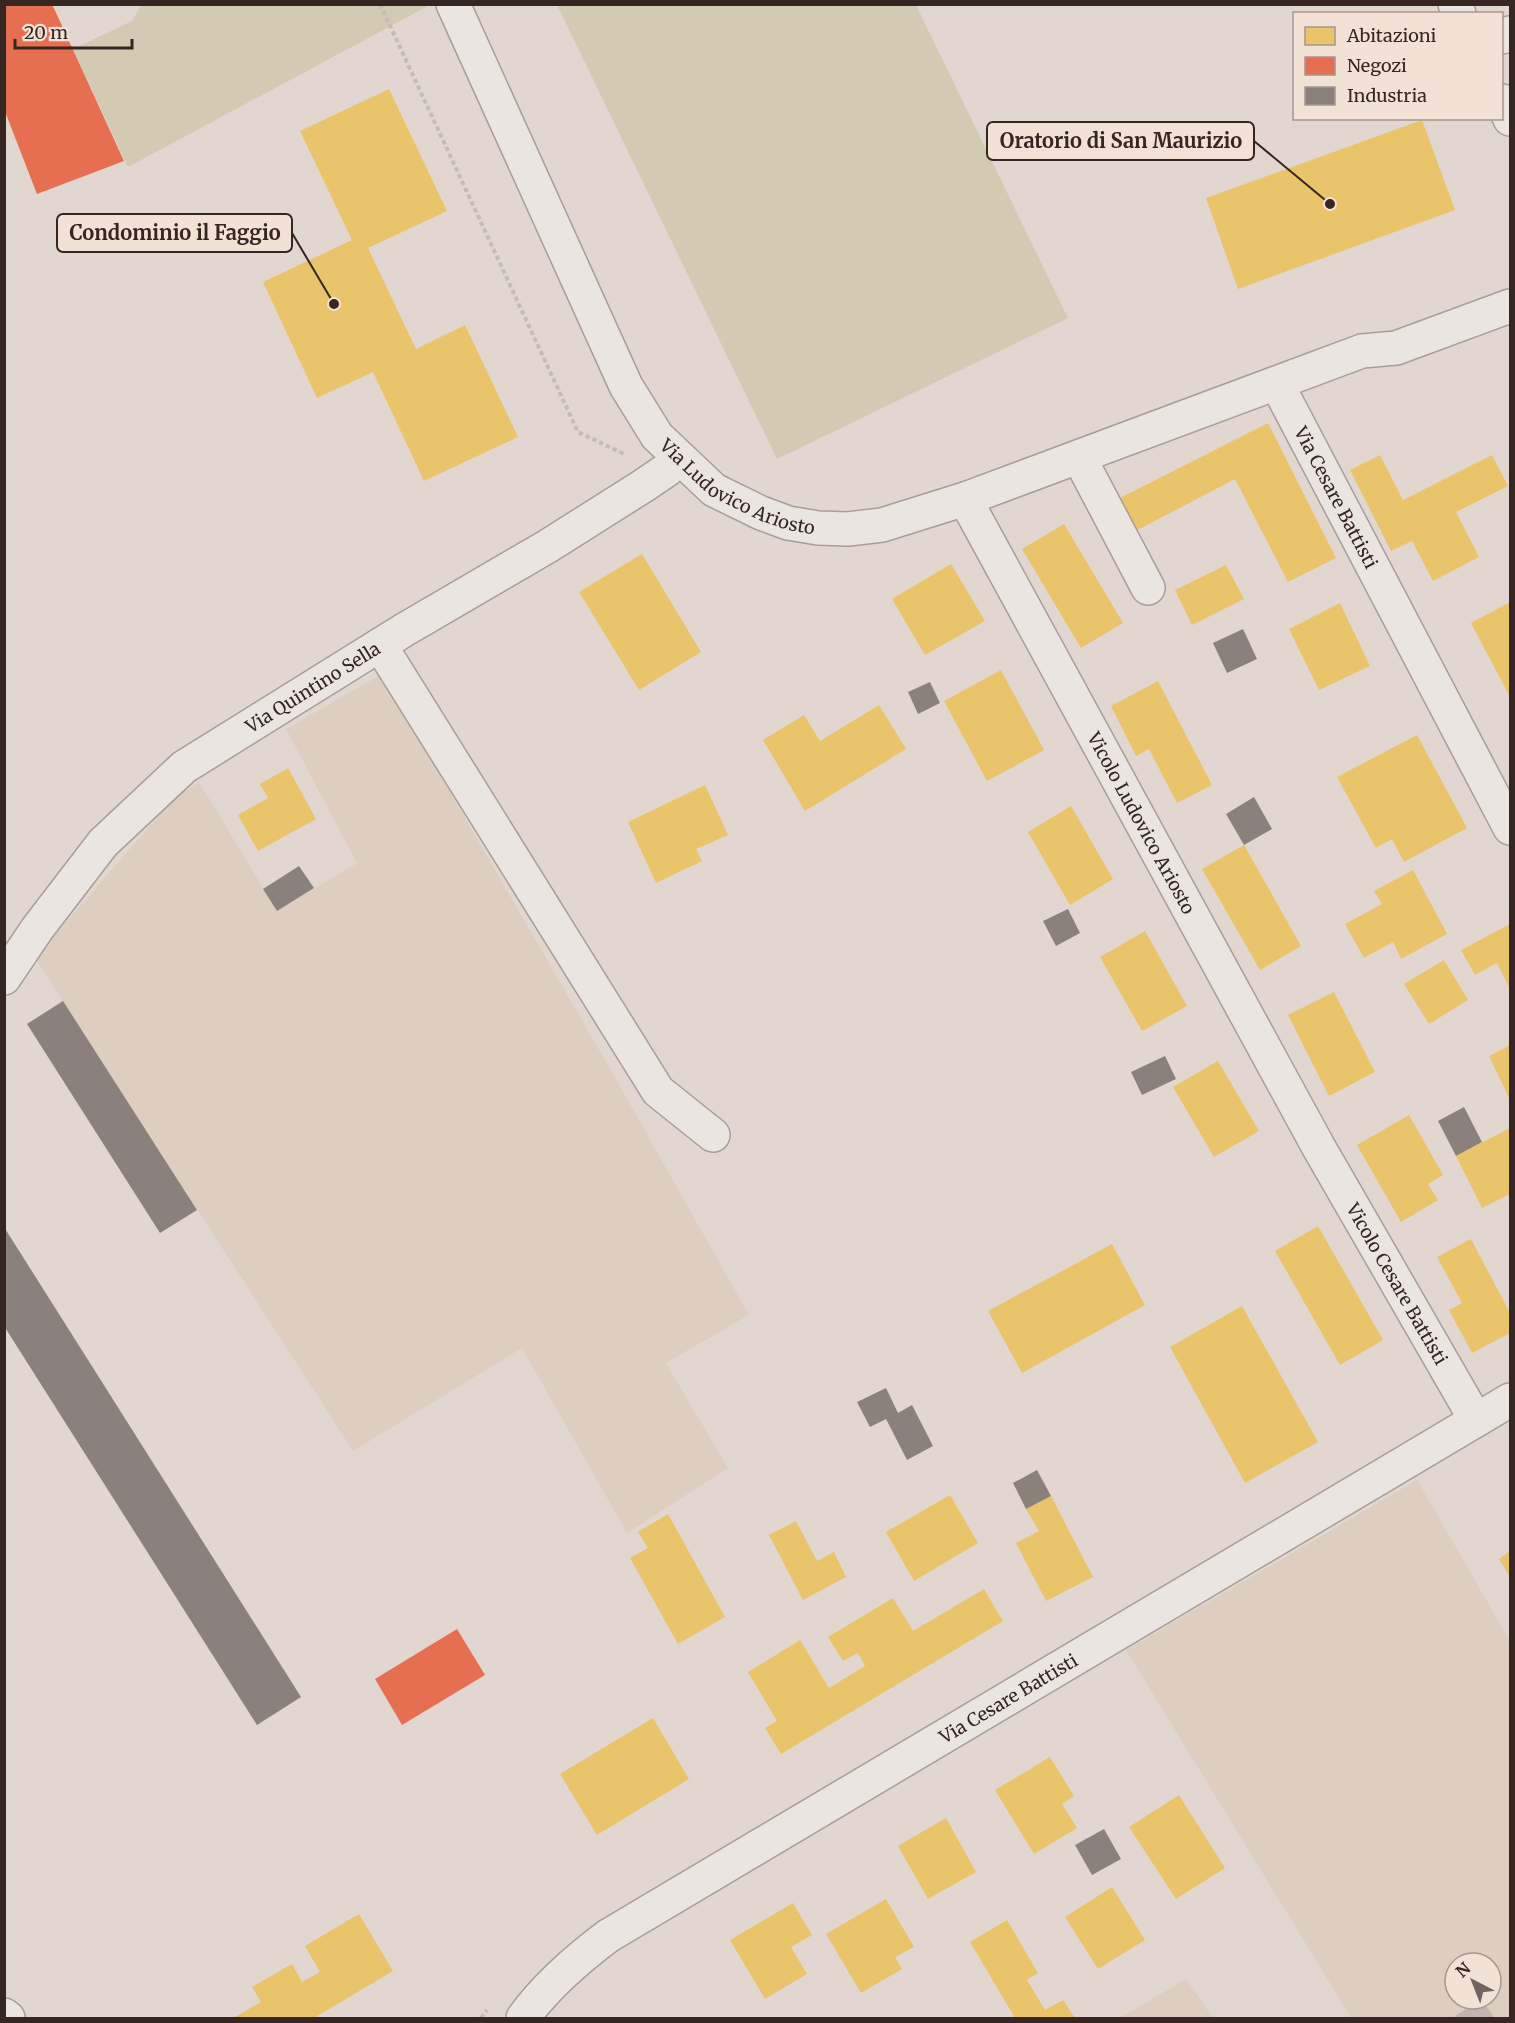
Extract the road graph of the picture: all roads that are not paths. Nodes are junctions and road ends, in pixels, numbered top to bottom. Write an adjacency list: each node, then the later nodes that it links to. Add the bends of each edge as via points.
1 (453, 4): 7 (street, Via Ludovico Ariosto, via 626,386 657,436)
2 (1503, 103): 3 (street)
3 (1510, 119)
4 (1510, 306): 5 (street, via 1396,348 1362,351)
5 (1277, 384): 6 (street, Via Ludovico Ariosto); 11 (street, Via Cesare Battisti)
6 (1079, 456): 8 (street, Via Ludovico Ariosto); 9 (street)
7 (666, 468): 8 (street, Via Ludovico Ariosto, via 761,513 818,528 882,525); 10 (street, Via Quintino Sella, via 548,546)
8 (965, 499): 14 (street, Vicolo Ludovico Ariosto)
9 (1148, 588)
10 (380, 645): 12 (street, Via Quintino Sella, via 175,775 103,843); 13 (street, via 658,1091)
11 (1510, 828)
12 (4, 978)
13 (713, 1135)
14 (1318, 1146): 16 (street, Vicolo Cesare Battisti)
15 (1510, 1400): 16 (street, Via Cesare Battisti)
16 (1476, 1420): 19 (street, Via Cesare Battisti, via 608,1936 555,1980)
17 (4, 2015): 18 (street)
18 (8, 2019)
19 (522, 2019)

